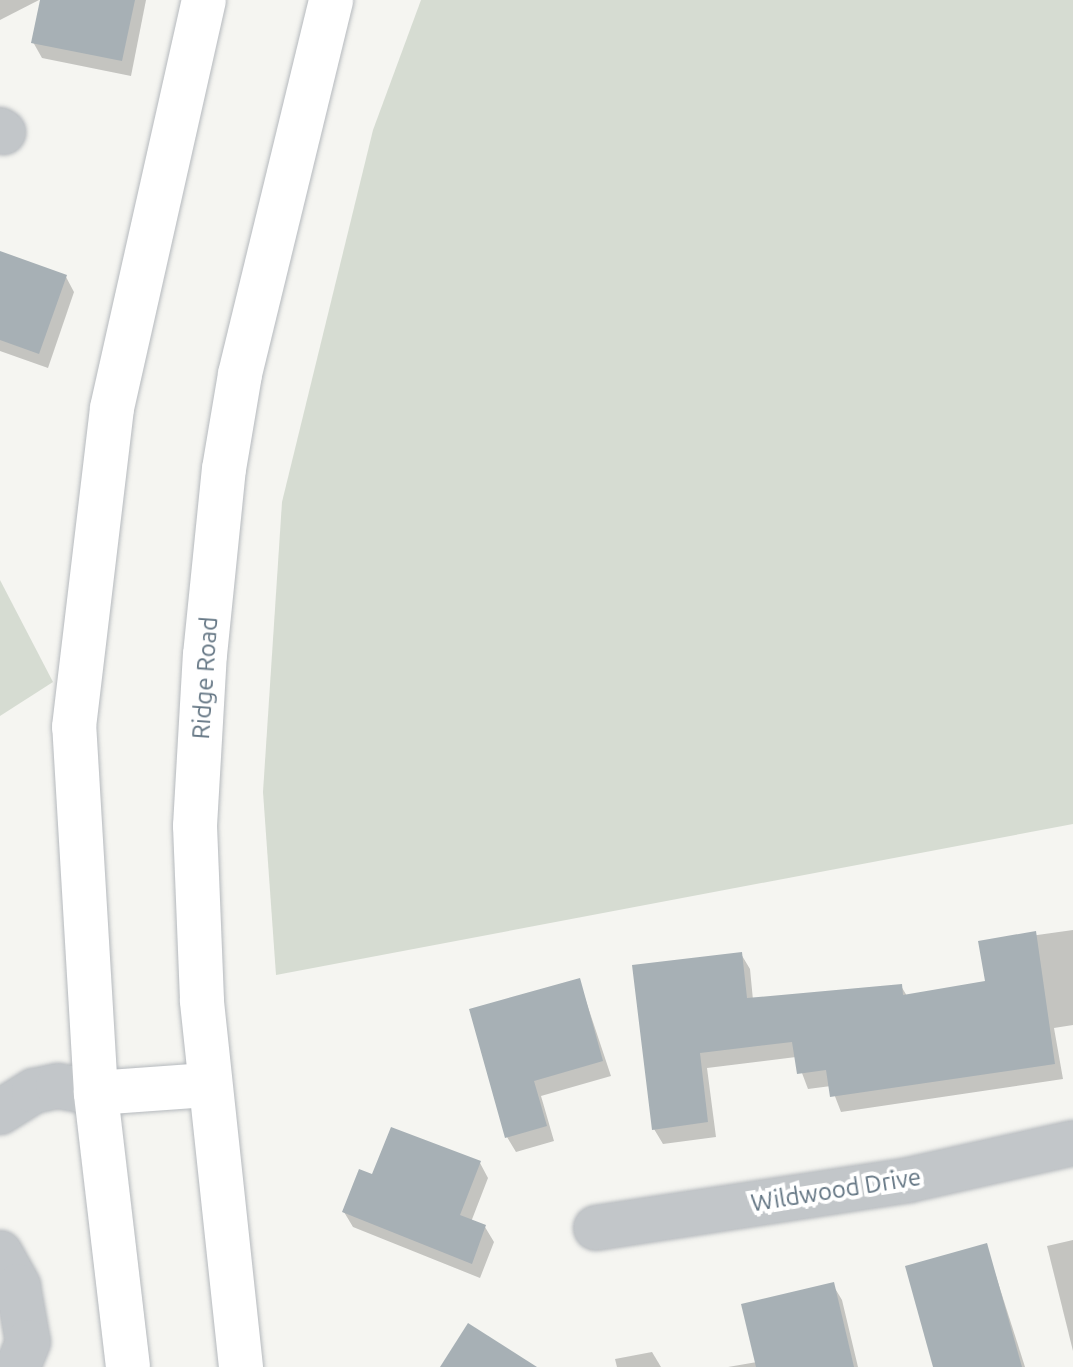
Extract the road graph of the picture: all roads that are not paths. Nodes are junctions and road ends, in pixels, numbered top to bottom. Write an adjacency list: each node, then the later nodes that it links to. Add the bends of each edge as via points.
1 (204, 0): 4 (main road, via 112,408 74,727)
2 (331, 0): 3 (main road, Ridge Road, via 263,269 224,469 195,826)
3 (207, 1085): 4 (main road); 11 (main road, Ridge Road)
4 (96, 1093): 5 (street, via 58,1086 34,1091); 10 (main road)
5 (0, 1112)
6 (1073, 1143): 7 (street, Wildwood Drive, via 909,1180)
7 (596, 1228)
8 (0, 1253): 9 (street, via 18,1286 28,1342)
9 (18, 1367)
10 (128, 1367)
11 (241, 1367)

